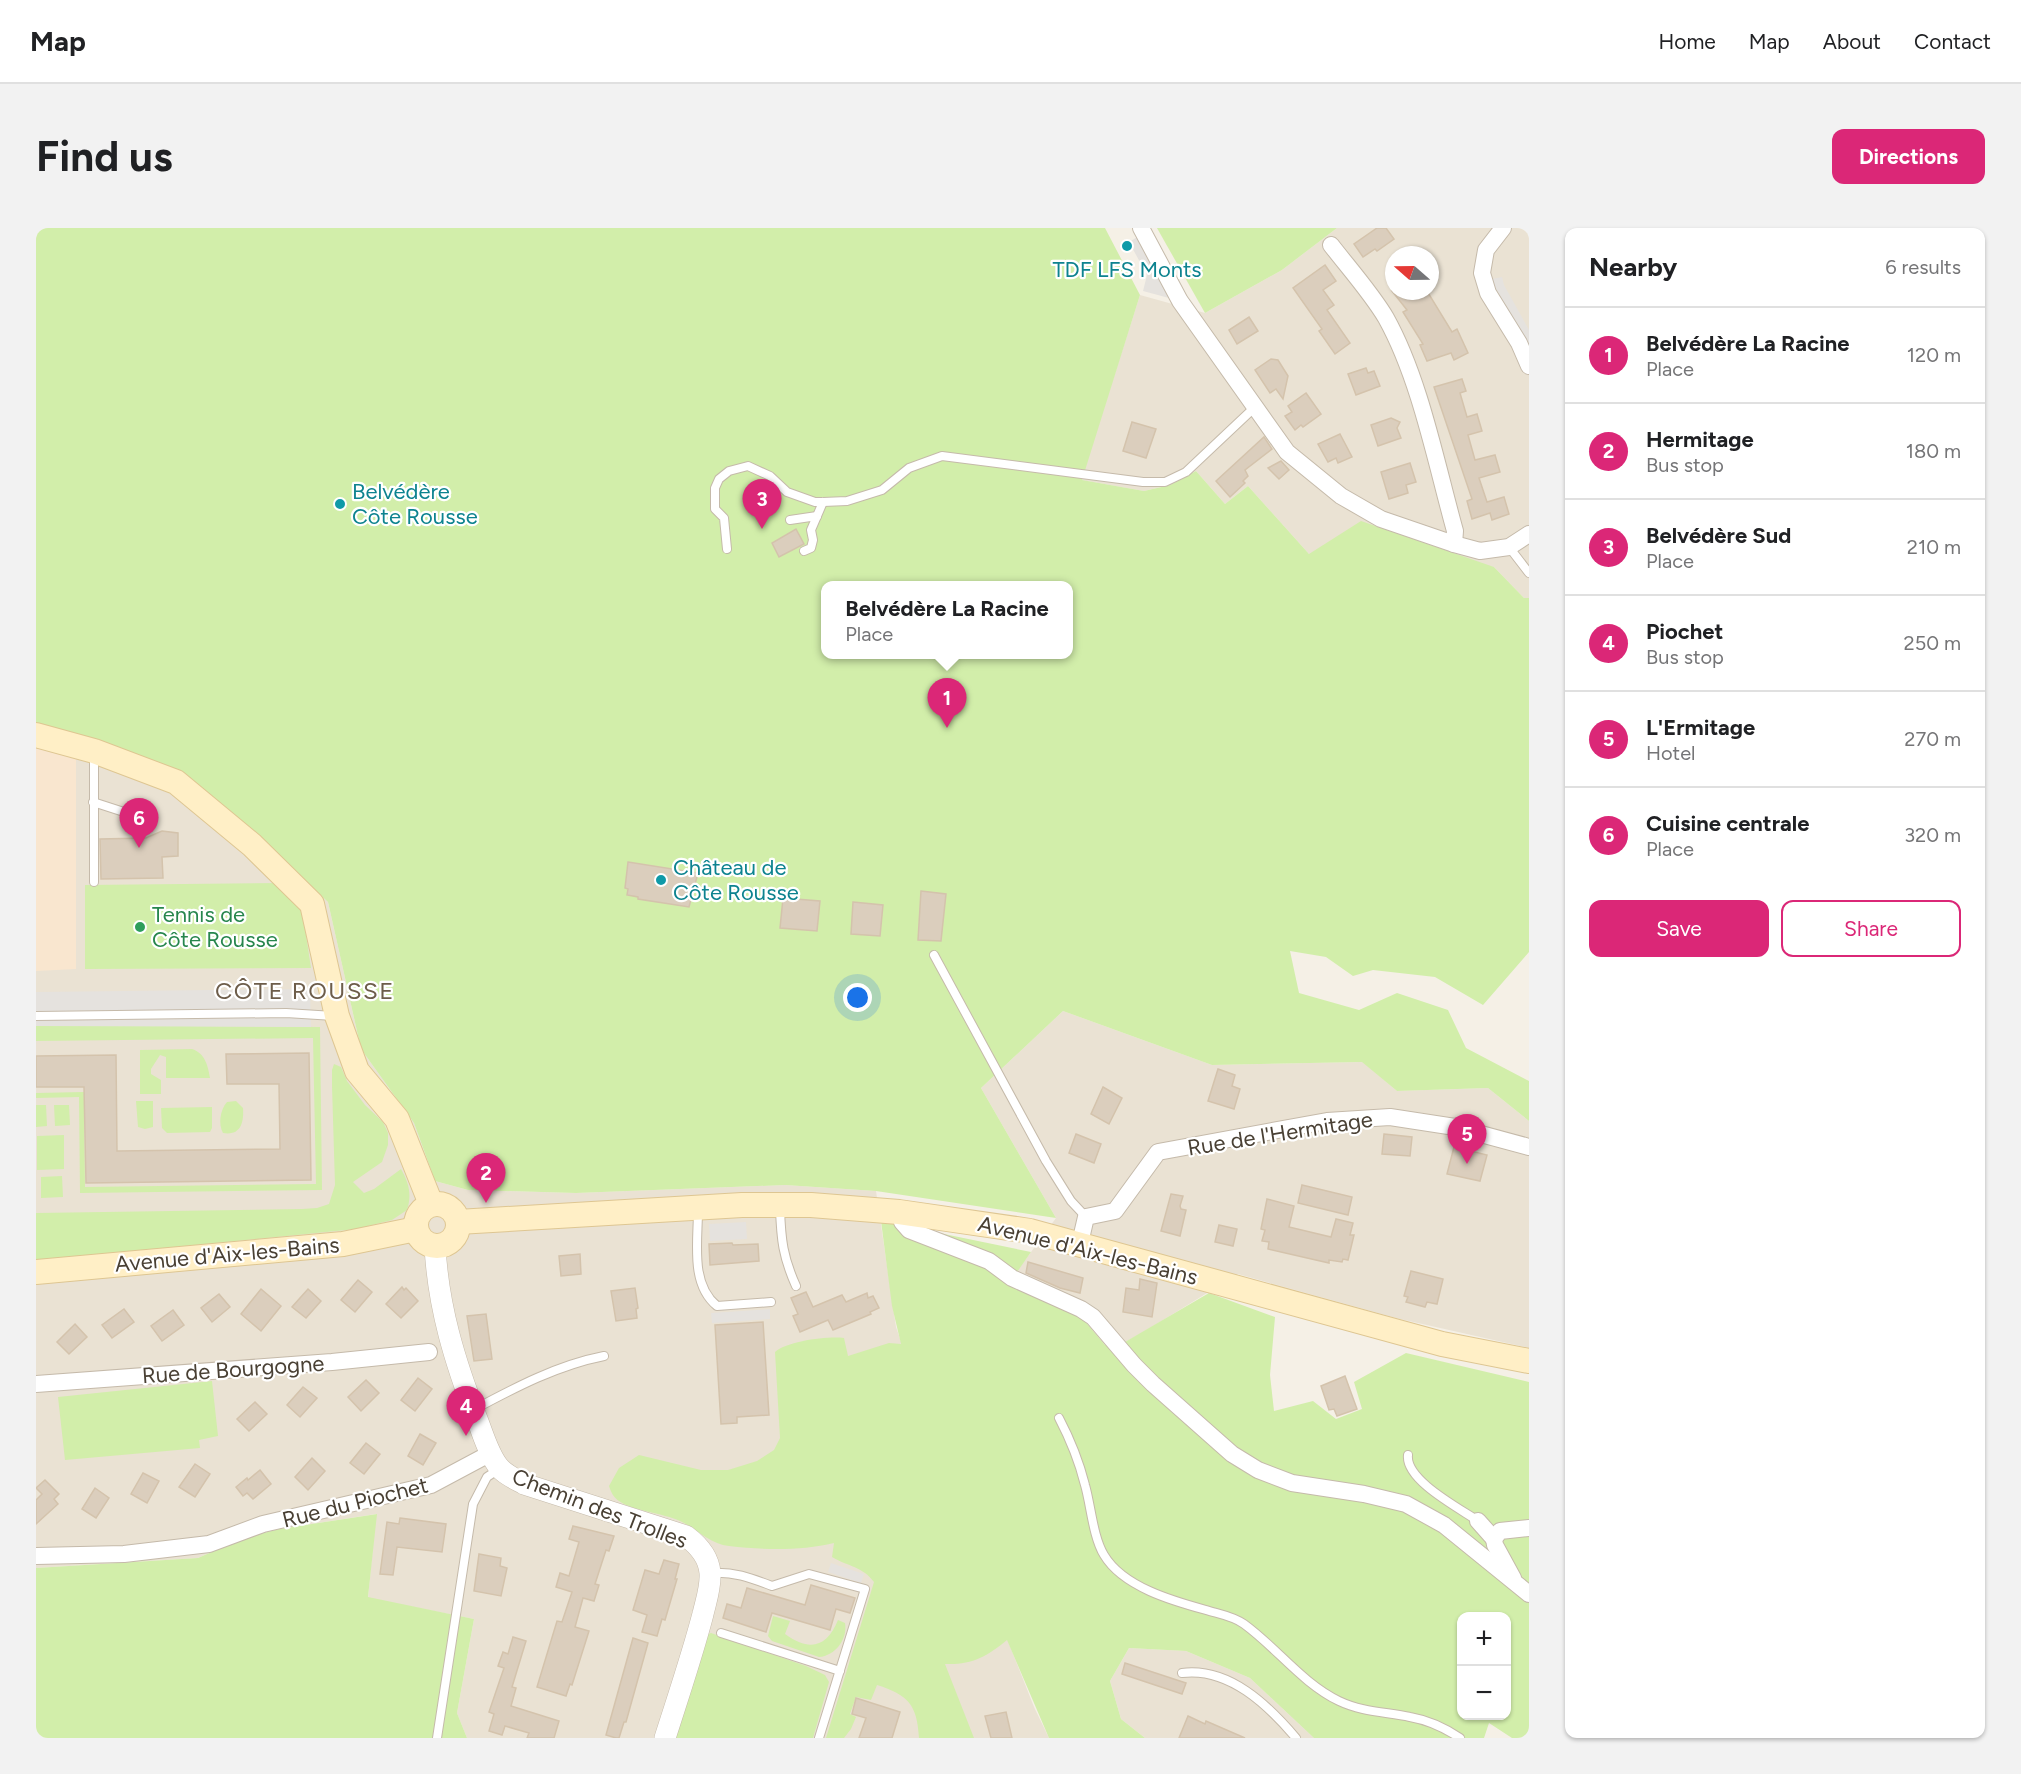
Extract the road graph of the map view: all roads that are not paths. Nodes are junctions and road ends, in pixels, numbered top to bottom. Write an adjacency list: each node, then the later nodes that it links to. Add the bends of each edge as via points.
1 (1141, 228): 5 (street, via 1180,301)
2 (1503, 228): 4 (street, via 1486,250 1482,273 1488,293)
3 (1331, 245): 10 (street, via 1385,317 1401,350 1455,531)
4 (1529, 366)
5 (1254, 403): 6 (lane, via 1186,472 1165,482 942,456 909,468 882,490 847,501); 10 (street, via 1287,452 1341,496 1381,519)
6 (823, 502): 7 (lane); 12 (lane, via 787,492 770,476 748,466 729,471 719,479 714,500 715,509 724,518)
7 (817, 516): 8 (lane); 13 (lane, via 811,531 811,548)
8 (790, 520)
9 (1529, 534): 11 (street)
10 (1454, 544): 11 (street, via 1480,551)
11 (1509, 547): 14 (lane)
12 (727, 549)
13 (804, 551)
14 (1529, 573)
15 (36, 735): 16 (main road)
16 (94, 751): 17 (lane); 22 (main road, via 176,782 252,845 312,904)
17 (93, 802): 18 (lane, via 130,814); 19 (lane)
18 (140, 824)
19 (94, 882)
20 (934, 955): 28 (lane, via 1046,1161)
21 (36, 1016): 22 (lane)
22 (337, 1016): 24 (main road, via 357,1071 397,1119)
23 (1529, 1147): 28 (street, Rue de l'Hermitage, via 1455,1127 1390,1117 1327,1121 1158,1152 1115,1211)
24 (431, 1204): 29 (main road, via 451,1208); 30 (main road, via 420,1212)
25 (780, 1204): 26 (main road, Avenue d'Aix-les-Bains); 27 (main road, Avenue d'Aix-les-Bains); 34 (lane, via 785,1261)
26 (698, 1208): 29 (main road, Avenue d'Aix-les-Bains); 35 (lane, via 698,1272 708,1299 717,1306)
27 (899, 1212): 31 (main road, Avenue d'Aix-les-Bains, via 1030,1231); 49 (street, via 909,1230 989,1261 1012,1278 1093,1317 1153,1384 1232,1454 1258,1470 1292,1483 1406,1504 1444,1526)
28 (1086, 1217): 31 (street)
29 (458, 1222): 32 (main road, via 452,1240)
30 (416, 1229): 32 (main road, via 425,1243); 33 (main road, Avenue d'Aix-les-Bains, via 343,1244)
31 (1080, 1243): 38 (main road, Avenue d'Aix-les-Bains, via 1399,1333)
32 (435, 1246): 40 (street, via 451,1349)
33 (36, 1272)
34 (796, 1286)
35 (771, 1302)
36 (429, 1352): 39 (street, Rue de Bourgogne)
37 (604, 1356): 40 (lane, via 541,1377)
38 (1529, 1362)
39 (36, 1384)
40 (474, 1410): 43 (street)
41 (1059, 1418): 57 (lane, via 1085,1484 1103,1554 1112,1566 1149,1591 1244,1624 1294,1669 1340,1701 1426,1721)
42 (1408, 1455): 44 (lane, via 1407,1462 1414,1473)
43 (495, 1460): 47 (street, Rue du Piochet, via 432,1485 263,1524 208,1544 124,1554); 48 (street, Chemin des Trolles, via 524,1484 686,1536 702,1551); 53 (lane, via 472,1504)
44 (1478, 1521): 46 (street)
45 (1529, 1528): 46 (street, via 1500,1531)
46 (1494, 1539): 49 (street)
47 (36, 1556)
48 (710, 1573): 51 (lane, via 744,1575 772,1586 809,1574 865,1589); 54 (street, via 697,1635)
49 (1523, 1590)
50 (721, 1633): 51 (lane)
51 (840, 1671): 55 (lane)
52 (1182, 1673): 56 (lane, via 1208,1674 1247,1691)
53 (437, 1738)
54 (665, 1738)
55 (819, 1738)
56 (1296, 1738)
57 (1460, 1738)

